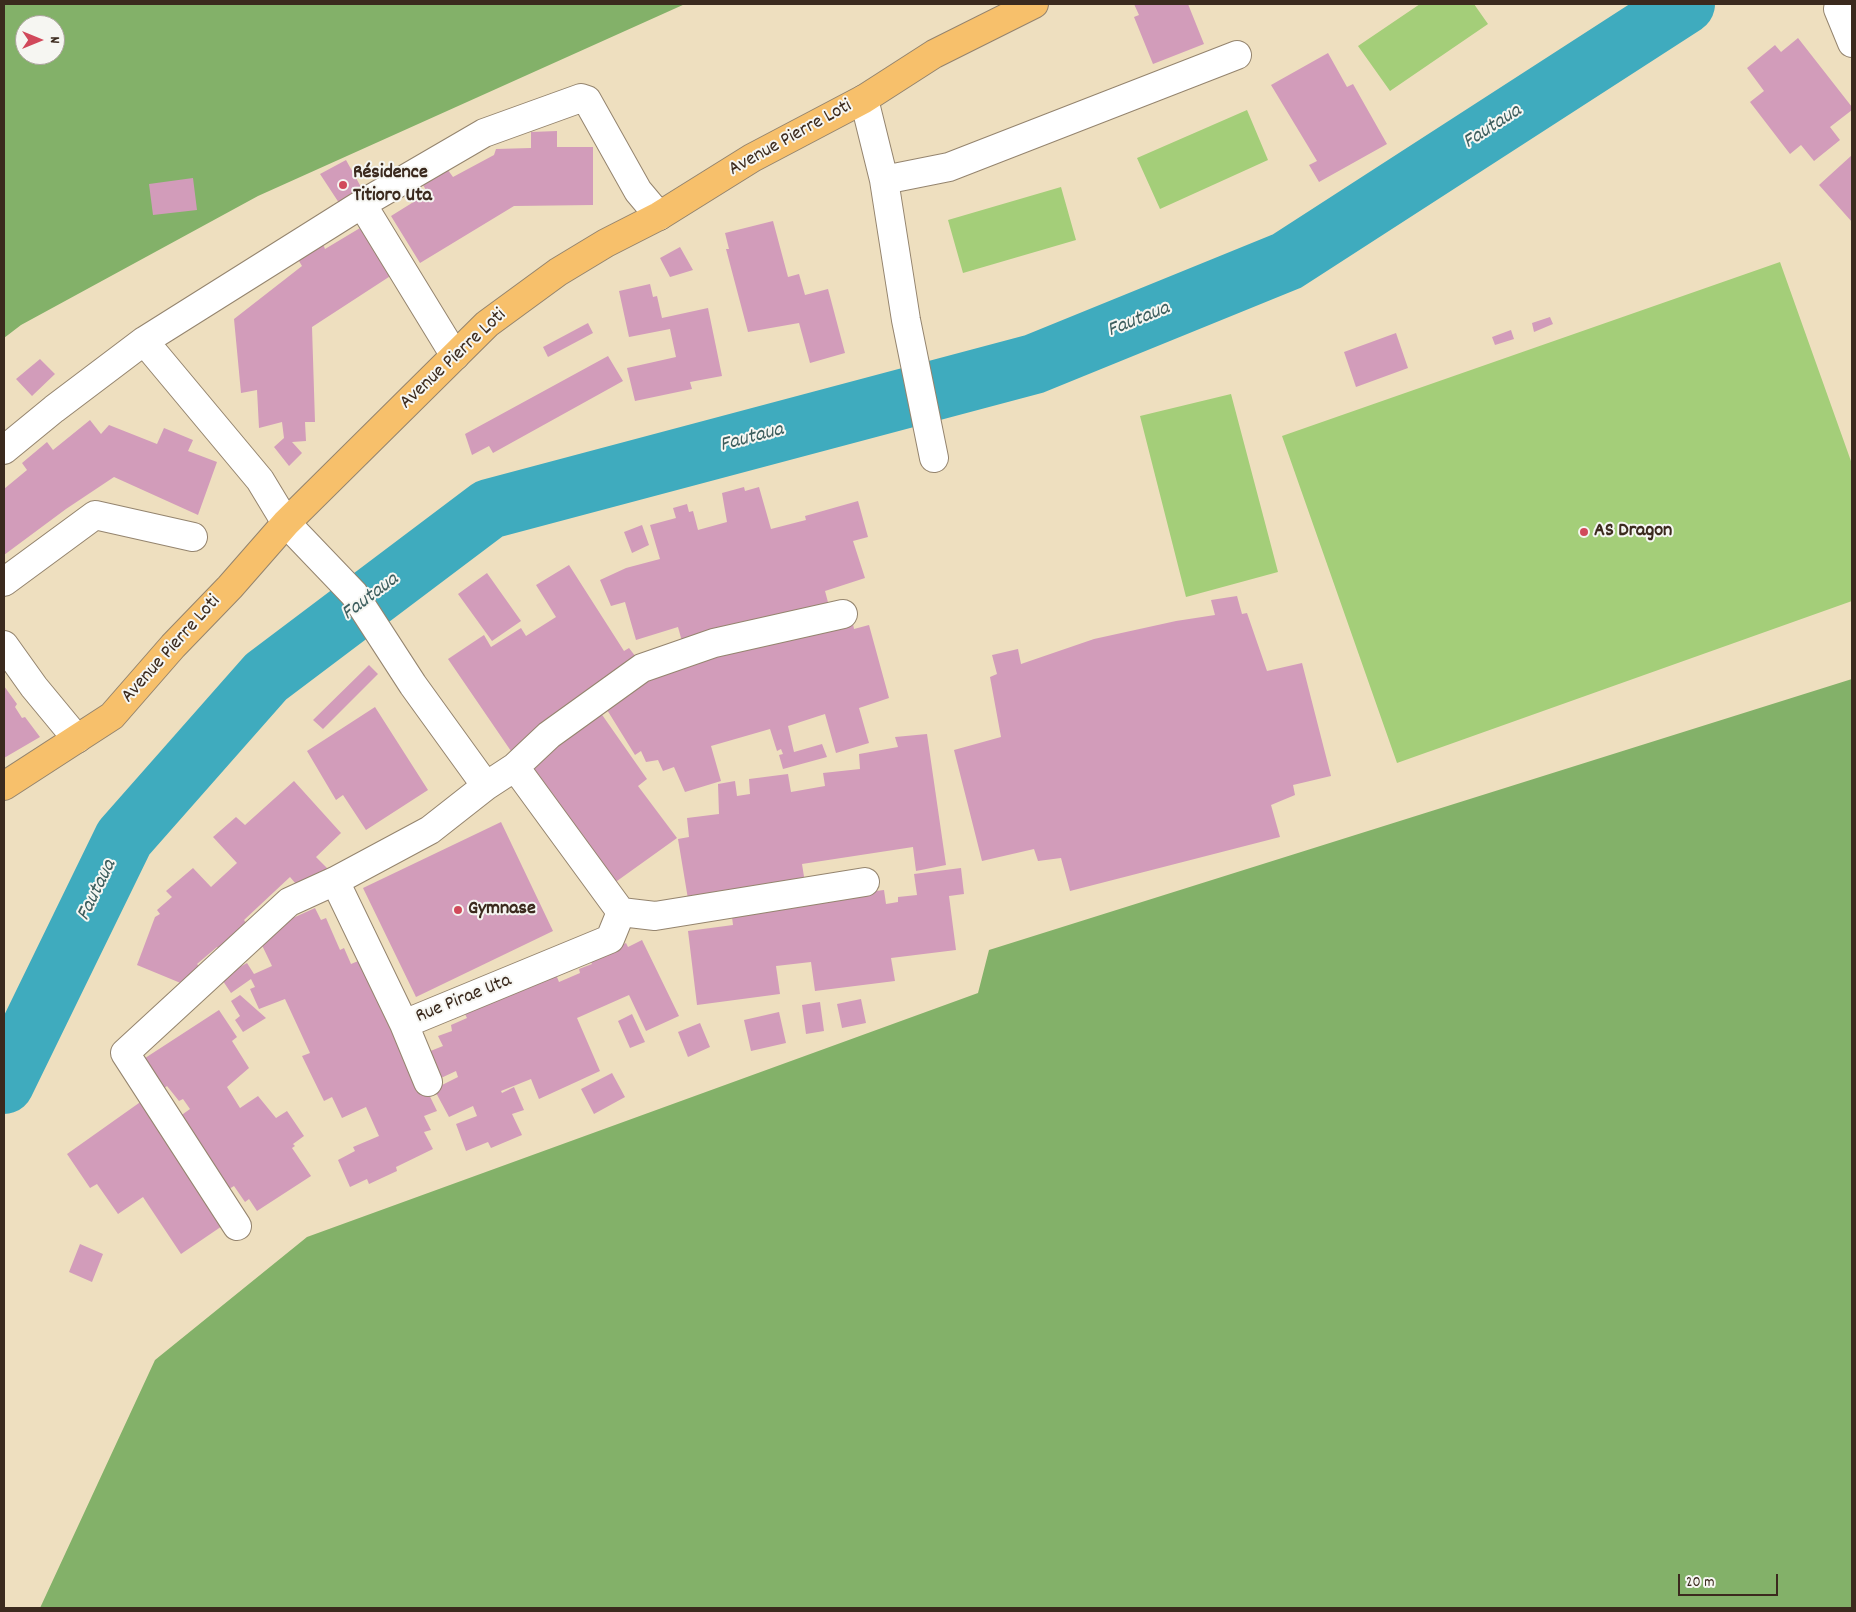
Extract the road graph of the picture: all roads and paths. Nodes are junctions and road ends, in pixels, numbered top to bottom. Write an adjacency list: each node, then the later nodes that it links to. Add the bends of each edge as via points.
1 (1034, 4): 5 (main road, Avenue Pierre Loti, via 934,54)
2 (1839, 4): 3 (street, via 1838,9)
3 (1851, 36)
4 (1237, 56): 6 (street, via 949,167)
5 (864, 99): 6 (street); 8 (main road, Avenue Pierre Loti, via 752,158)
6 (884, 180): 12 (street, via 906,320)
7 (362, 204): 8 (street, via 484,133 581,98 587,100 638,191); 9 (street); 10 (street)
8 (659, 216): 10 (main road, Avenue Pierre Loti, via 558,272 487,324)
9 (144, 342): 11 (street); 13 (street, via 260,480)
10 (455, 356): 13 (main road, Avenue Pierre Loti)
11 (4, 450)
12 (934, 458)
13 (286, 523): 18 (main road, Avenue Pierre Loti, via 112,716); 21 (street, via 354,594 413,685)
14 (193, 537): 15 (street, via 95,515)
15 (4, 582)
16 (843, 614): 19 (street, via 714,644 642,668 549,734)
17 (4, 646): 18 (street)
18 (77, 739): 20 (main road, Avenue Pierre Loti)
19 (515, 767): 21 (street); 24 (street)
20 (4, 786)
21 (486, 786): 22 (street, via 430,830)
22 (335, 881): 25 (street, Rue Pirae Uta); 27 (street, via 289,902 125,1053)
23 (865, 882): 24 (street, via 655,916)
24 (621, 912): 25 (street, Rue Pirae Uta, via 610,939)
25 (404, 1024): 26 (street)
26 (428, 1082)
27 (237, 1226)

